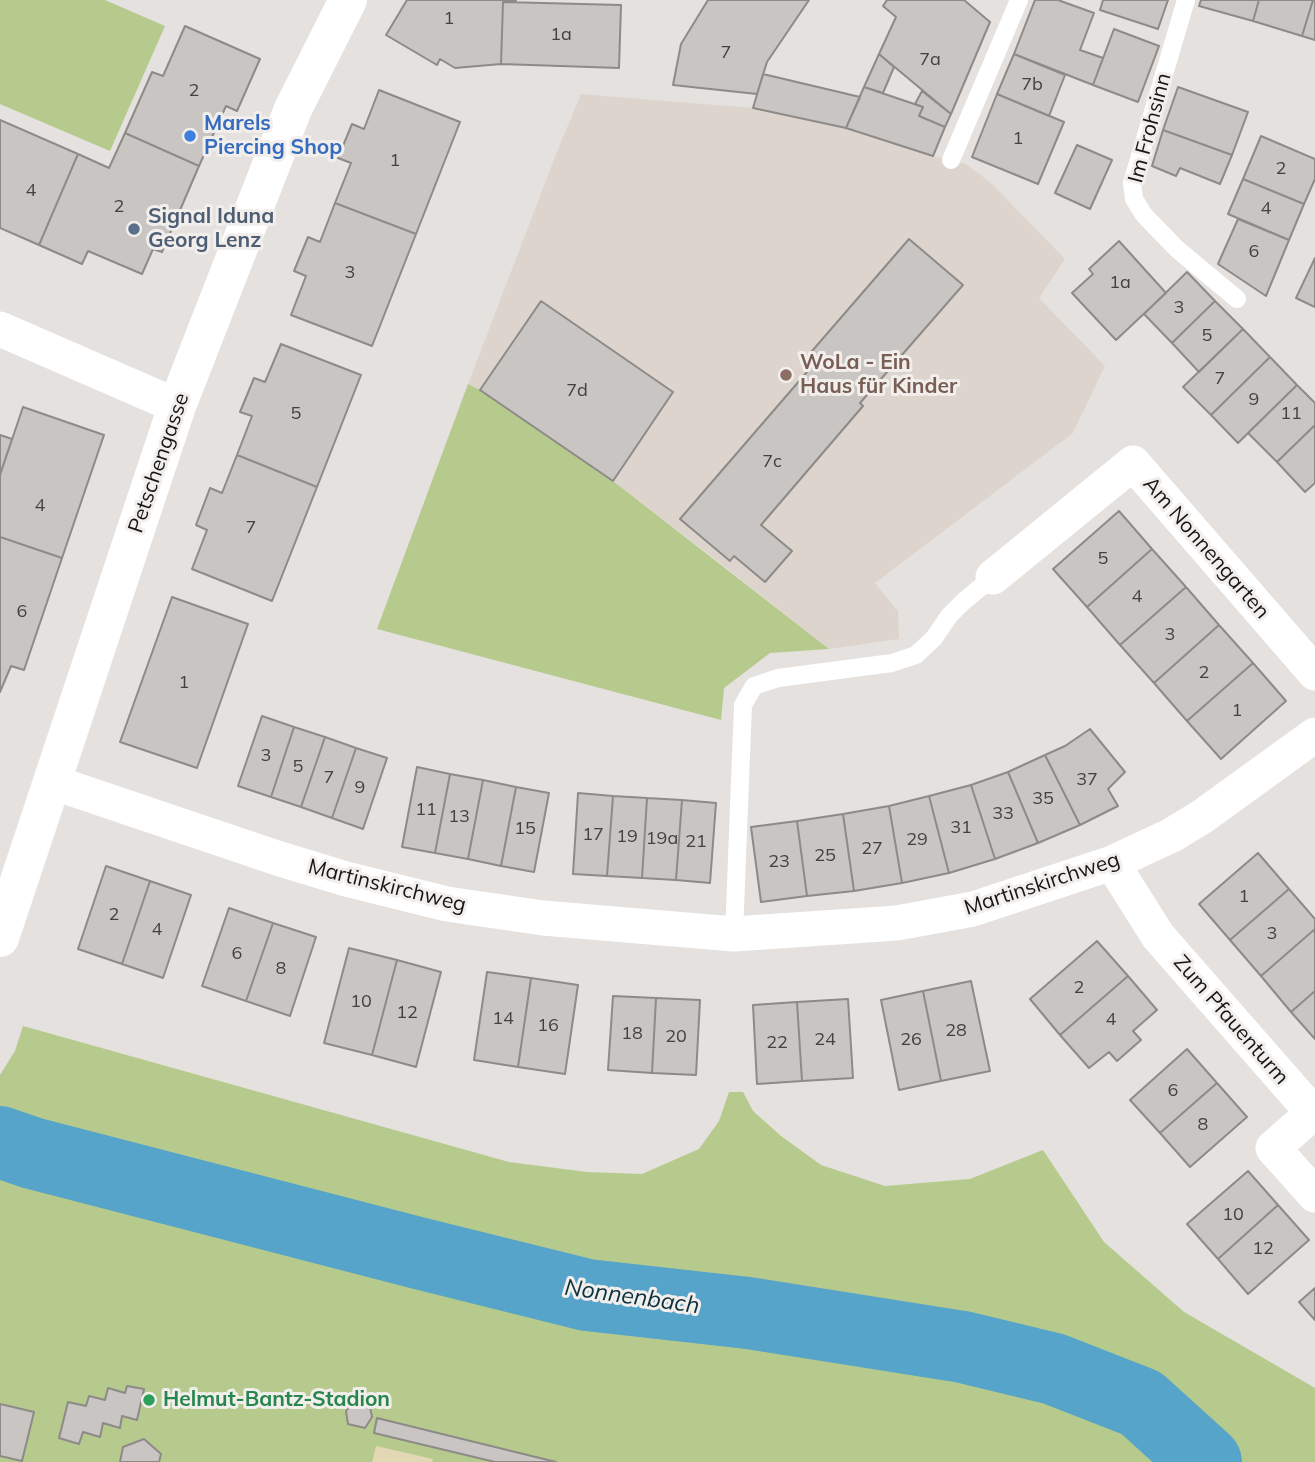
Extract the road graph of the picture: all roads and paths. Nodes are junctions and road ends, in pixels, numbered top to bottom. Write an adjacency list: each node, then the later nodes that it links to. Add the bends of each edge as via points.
1 (348, 0): 7 (street, Petschengasse, via 293,109)
2 (1020, 0): 4 (lane)
3 (1186, 0): 5 (lane, Im Frohsinn, via 1132,183 1134,199 1177,249)
4 (951, 160)
5 (1237, 299)
6 (0, 329): 7 (street)
7 (177, 405): 11 (street, Petschengasse)
8 (993, 577): 9 (street, Am Nonnengarten, via 1133,463); 13 (lane, via 956,609 916,654 892,663 778,678 754,686 743,705)
9 (1315, 673)
10 (1315, 735): 12 (street, Martinskirchweg, via 1203,816)
11 (52, 782): 13 (street, Martinskirchweg, via 277,858 447,904 543,918); 14 (street, Petschengasse)
12 (1112, 863): 13 (street, Martinskirchweg, via 973,909 897,923); 15 (street, Zum Pfauenturm, via 1158,936 1313,1113 1273,1147)
13 (734, 934)
14 (0, 938)
15 (1315, 1195)

